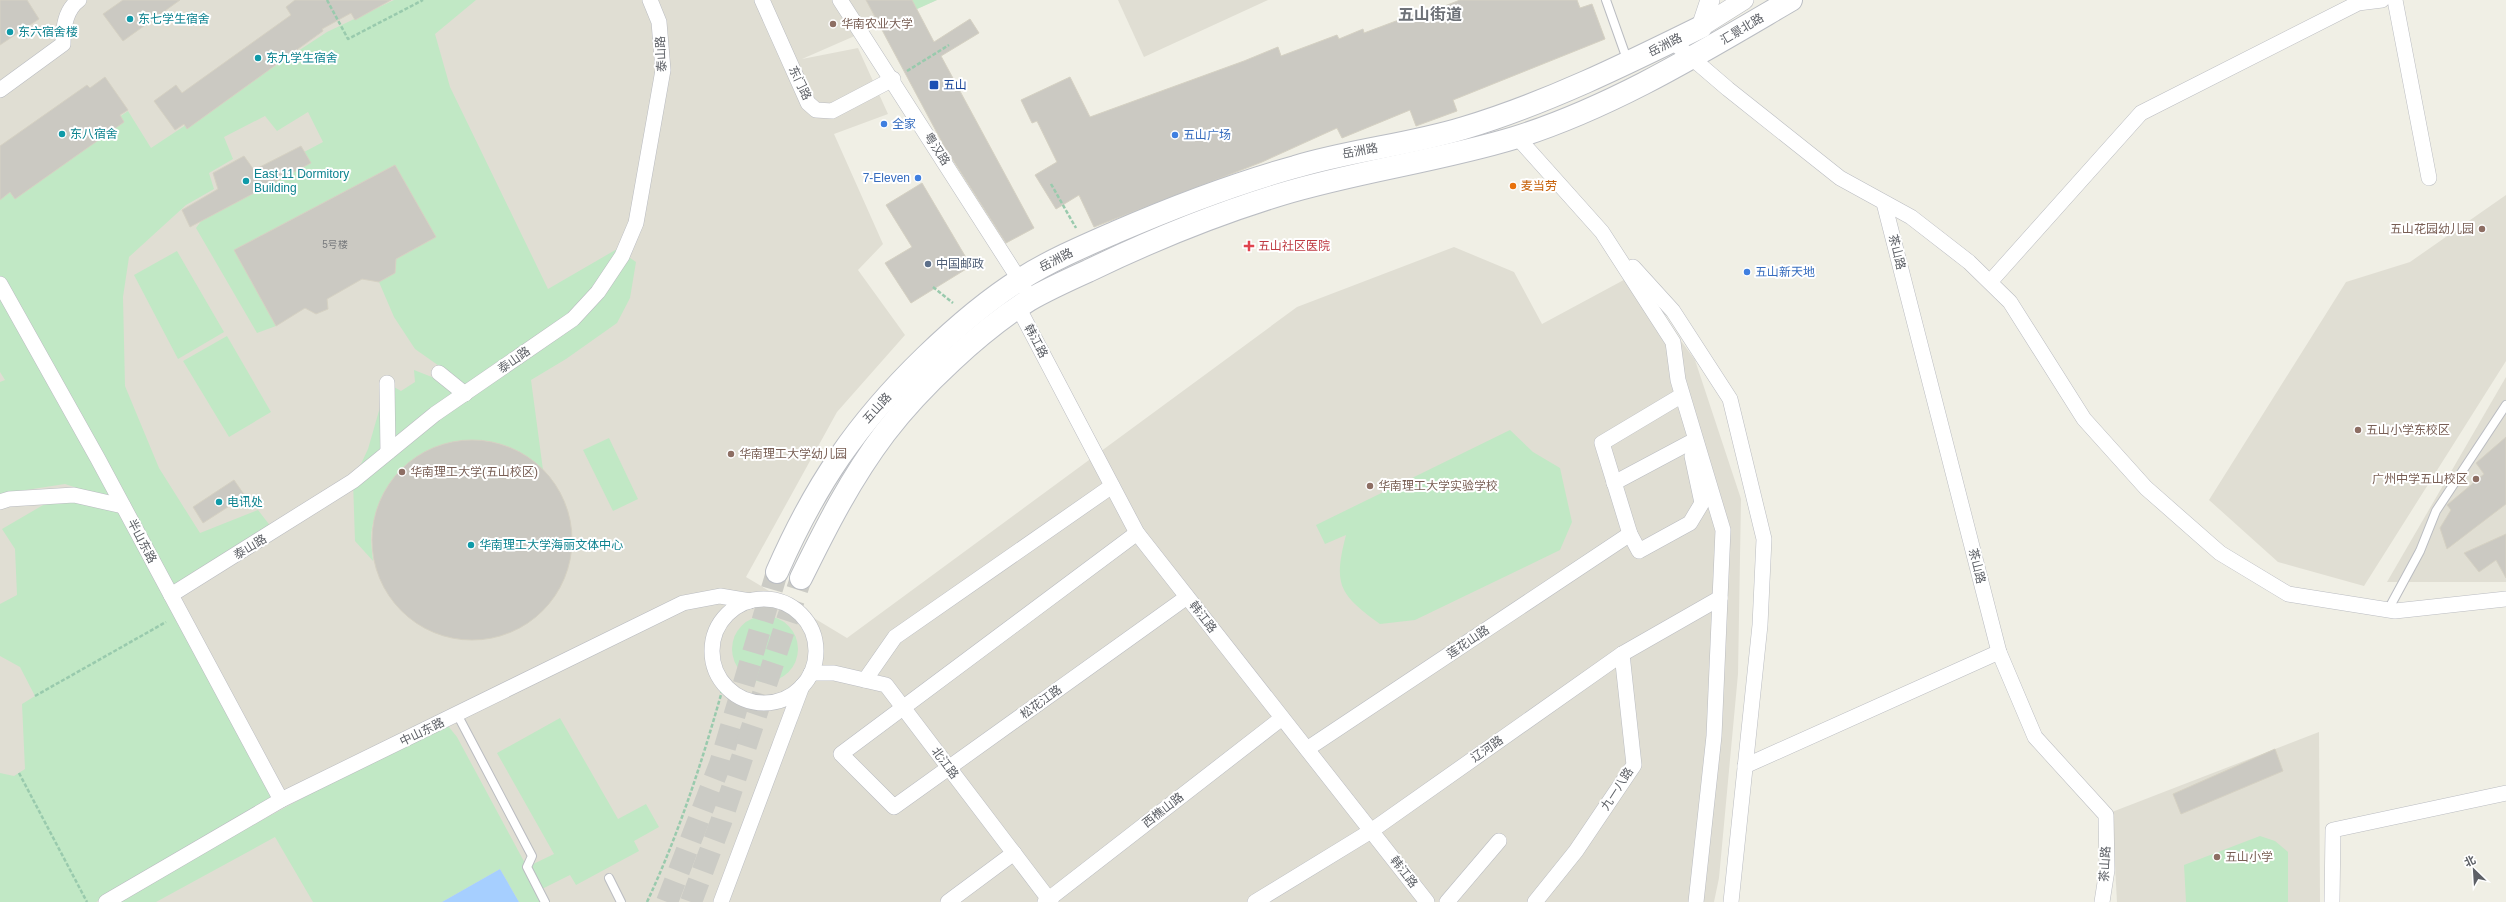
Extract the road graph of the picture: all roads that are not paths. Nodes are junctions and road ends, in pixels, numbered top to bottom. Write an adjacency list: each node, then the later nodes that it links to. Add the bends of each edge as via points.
1 (79, 0): 16 (street, via 73,5 64,26 63,44)
2 (650, 0): 28 (street, 泰山路, via 659,22 664,70 636,223 622,256 598,292 573,319)
3 (762, 0): 15 (street, 东门路, via 808,103 816,110 832,111)
4 (840, 0): 15 (street, 粤汉路)
5 (1606, 0): 14 (lane)
6 (1710, 0): 11 (street)
7 (1744, 0): 11 (street, 汇景北路)
8 (1791, 0): 13 (main road, 汇景北路)
9 (2382, 0): 22 (street, via 2358,3 2141,113)
10 (2395, 0): 18 (street)
11 (1701, 27): 12 (main road, 岳洲路)
12 (1672, 41): 13 (street); 14 (main road, 岳洲路)
13 (1693, 59): 17 (main road, 岳洲路, via 1608,100); 19 (street, via 1840,178)
14 (1629, 63): 21 (main road, 岳洲路, via 1496,118 1454,131 1333,156 1203,197 1086,245)
15 (893, 79): 21 (street, 粤汉路)
16 (0, 90)
17 (1517, 137): 20 (street); 24 (main road, 岳洲路, via 1449,156 1355,175 1282,194 1122,254)
18 (2429, 178)
19 (1884, 203): 22 (street, via 1911,217 1969,262); 47 (street, 茶山路)
20 (1602, 232): 26 (street, via 1673,342); 56 (street, via 1673,311 1730,399 1764,539 1760,625)
21 (1020, 279): 24 (street, 粤汉路); 39 (main road, 五山路, via 970,317 906,376 867,418 814,496)
22 (1990, 282): 46 (street, via 2010,302 2084,418 2146,488 2220,553 2288,594)
23 (0, 284): 36 (street, 半山东路)
24 (1025, 303): 34 (street, 韩江路); 40 (main road, 五山路, via 945,369 885,432 833,513)
25 (439, 373): 28 (street)
26 (1678, 380): 29 (street); 43 (street, via 1723,530)
27 (387, 383): 32 (street)
28 (465, 394): 32 (street, 泰山路, via 435,414)
29 (1679, 397): 31 (street); 33 (street, via 1602,443)
30 (2506, 405): 46 (lane, via 2436,512 2420,551)
31 (1689, 443): 33 (street); 38 (street, via 1702,503 1690,523 1639,551)
32 (388, 452): 41 (street, 泰山路, via 353,481)
33 (1614, 484): 38 (street)
34 (1112, 486): 37 (street, 韩江路); 50 (street, via 895,637)
35 (0, 502): 36 (street, via 9,499 74,495)
36 (123, 506): 41 (street, 半山东路)
37 (1137, 533): 42 (street, 韩江路); 52 (street)
38 (1630, 534): 55 (street, 莲花山路)
39 (777, 572)
40 (801, 578)
41 (171, 595): 59 (street, 半山东路)
42 (1187, 597): 54 (street, 韩江路); 57 (street, 松花江路)
43 (1720, 598): 48 (street, 辽河路); 74 (street, via 1714,736)
44 (2506, 599): 46 (street)
45 (750, 601): 49 (street, via 767,599 784,602 798,611 809,624 815,640 816,657); 51 (street, via 735,608 722,619 714,634 712,652 715,669 724,684 737,696 754,702 771,702 788,697); 53 (street, 中山东路, via 720,596 683,603)
46 (2388, 610)
47 (1999, 652): 56 (street); 76 (street, 茶山路, via 2035,738 2106,815 2107,870)
48 (1622, 654): 60 (street, 辽河路); 73 (street, 九一八路, via 1634,765 1576,851)
49 (811, 673): 50 (street, 北江路, via 834,673); 51 (street)
50 (865, 680): 52 (street, 北江路, via 886,685)
51 (802, 686): 68 (street)
52 (902, 707): 57 (street, 北江路); 57 (street, 松花江路, via 841,754 894,807)
53 (457, 714): 59 (street, 中山东路); 66 (lane, via 532,856 527,867)
54 (1282, 718): 55 (street, 韩江路); 64 (street, 西樵山路)
55 (1307, 749): 60 (street, 韩江路)
56 (1745, 766): 75 (street)
57 (949, 768): 62 (street, 北江路)
58 (2506, 793): 77 (street, via 2333,830)
59 (281, 800): 65 (street, 中山东路)
60 (1371, 830): 70 (street, 辽河路); 71 (street, 韩江路)
61 (1499, 841): 72 (street)
62 (1014, 853): 64 (street, 北江路); 69 (street)
63 (608, 878): 67 (lane)
64 (1048, 901)
65 (106, 902)
66 (545, 902)
67 (621, 902)
68 (721, 902)
69 (948, 902)
70 (1255, 902)
71 (1427, 902)
72 (1447, 902)
73 (1534, 902)
74 (1696, 902)
75 (1731, 902)
76 (2102, 902)
77 (2332, 902)

